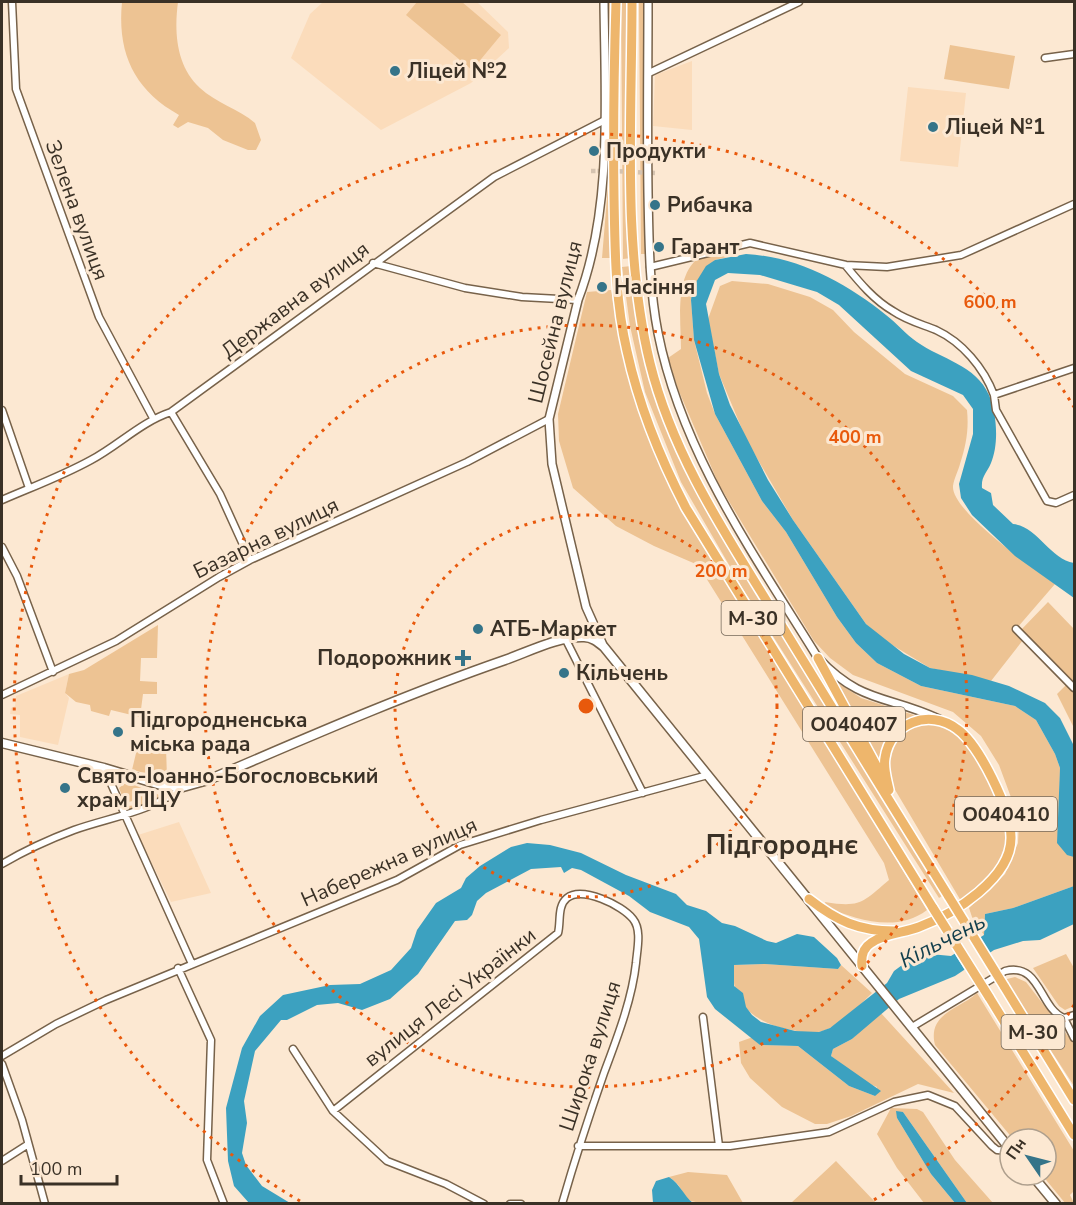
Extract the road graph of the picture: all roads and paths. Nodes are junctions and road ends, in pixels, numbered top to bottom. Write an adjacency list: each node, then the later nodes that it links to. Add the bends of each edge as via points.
1 (12, 2): 20 (street, Зелена вулиця, via 16,89 99,316)
2 (604, 2): 10 (street, Шосейна вулиця)
3 (616, 2): 61 (highway, М-30, bridge, via 616,273 622,328 638,395 658,450 686,508)
4 (632, 2): 42 (highway, М-30, via 634,262 642,324 657,388 677,444 703,495)
5 (648, 2): 9 (street, О040407)
6 (799, 2): 9 (street)
7 (1074, 54): 8 (street)
8 (1045, 58)
9 (649, 73): 14 (street, О040407)
10 (605, 120): 12 (street, Державна вулиця, via 494,177); 15 (street, Шосейна вулиця, via 597,227)
11 (1074, 204): 13 (street, via 961,255 887,267)
12 (373, 263): 15 (street, via 465,288); 19 (street, Державна вулиця)
13 (846, 265): 14 (street, via 750,243); 17 (street, via 880,303 948,336 960,346 981,369)
14 (650, 267): 30 (street, О040407, via 658,336 692,440 720,500)
15 (578, 300): 21 (street, Шосейна вулиця)
16 (1074, 368): 17 (street)
17 (994, 395): 23 (street, via 996,410 1047,501 1056,503)
18 (2, 410): 22 (street)
19 (171, 412): 20 (street, Державна вулиця); 26 (street, via 220,494)
20 (153, 418): 22 (street, Державна вулиця, via 93,459)
21 (549, 419): 26 (street, Базарна вулиця, via 467,462); 29 (street, Шосейна вулиця, via 552,464 567,531 586,607)
22 (29, 488): 24 (street, Державна вулиця)
23 (1074, 495)
24 (2, 500)
25 (2, 547): 31 (street, via 17,576)
26 (250, 560): 31 (street, Базарна вулиця, via 116,641)
27 (1016, 629): 32 (street)
28 (566, 640): 29 (main road, via 594,639); 38 (main road, via 385,705); 40 (street)
29 (604, 647): 37 (main road, Шосейна вулиця / О040410)
30 (818, 658): 34 (street, via 856,690); 39 (highway, О040407)
31 (52, 672): 33 (street, Базарна вулиця)
32 (1074, 688)
33 (2, 695)
34 (943, 721): 39 (highway, via 915,721 893,737 884,764); 46 (highway, О040410, via 963,734 987,770 1010,824 1011,845 1002,868 982,890)
35 (2, 743): 36 (main road)
36 (104, 768): 38 (main road, via 164,786); 41 (street)
37 (708, 775): 40 (street, Набережна вулиця); 44 (main road, Шосейна вулиця / О040410)
38 (183, 787): 41 (street, via 168,799)
39 (889, 790): 42 (highway)
40 (643, 793): 47 (street, Набережна вулиця, via 460,845 397,880)
41 (125, 816): 43 (street, via 73,831); 47 (street)
42 (909, 833): 58 (highway, М-30, bridge)
43 (2, 864)
44 (809, 899): 46 (highway, О040410, via 850,926); 48 (main road, Шосейна вулиця / О040410)
45 (633, 918): 59 (street, вулиця Лесі Українки, via 595,896 579,894 566,899 558,933); 63 (street, Широка вулиця, via 638,936 636,967 620,1029)
46 (909, 931): 48 (highway, О040410, via 873,941 862,955)
47 (192, 964): 49 (street, Набережна вулиця)
48 (862, 966): 53 (main road, Шосейна вулиця / О040410)
49 (178, 968): 56 (street, Набережна вулиця, via 56,1024); 69 (street, via 211,1040 207,1160)
50 (1074, 1015): 52 (street)
51 (703, 1017): 64 (street)
52 (1064, 1018): 53 (street, via 1055,1012 1030,976 1015,969 1005,971); 54 (street)
53 (912, 1027): 60 (main road, Шосейна вулиця / О040410)
54 (1074, 1038)
55 (293, 1049): 59 (street)
56 (2, 1056)
57 (2, 1064): 62 (street)
58 (1074, 1100)
59 (333, 1111): 70 (street, via 387,1161)
60 (998, 1135)
61 (1074, 1135)
62 (27, 1145): 66 (street); 68 (street)
63 (578, 1146): 64 (street); 73 (street, Широка вулиця)
64 (719, 1146): 65 (street, via 829,1132 894,1102 928,1095 956,1106 992,1146)
65 (998, 1147)
66 (2, 1161)
67 (1042, 1187): 74 (main road)
68 (45, 1203)
69 (224, 1203)
70 (484, 1203)
71 (510, 1203): 72 (street)
72 (520, 1203)
73 (562, 1203)
74 (1056, 1203)

